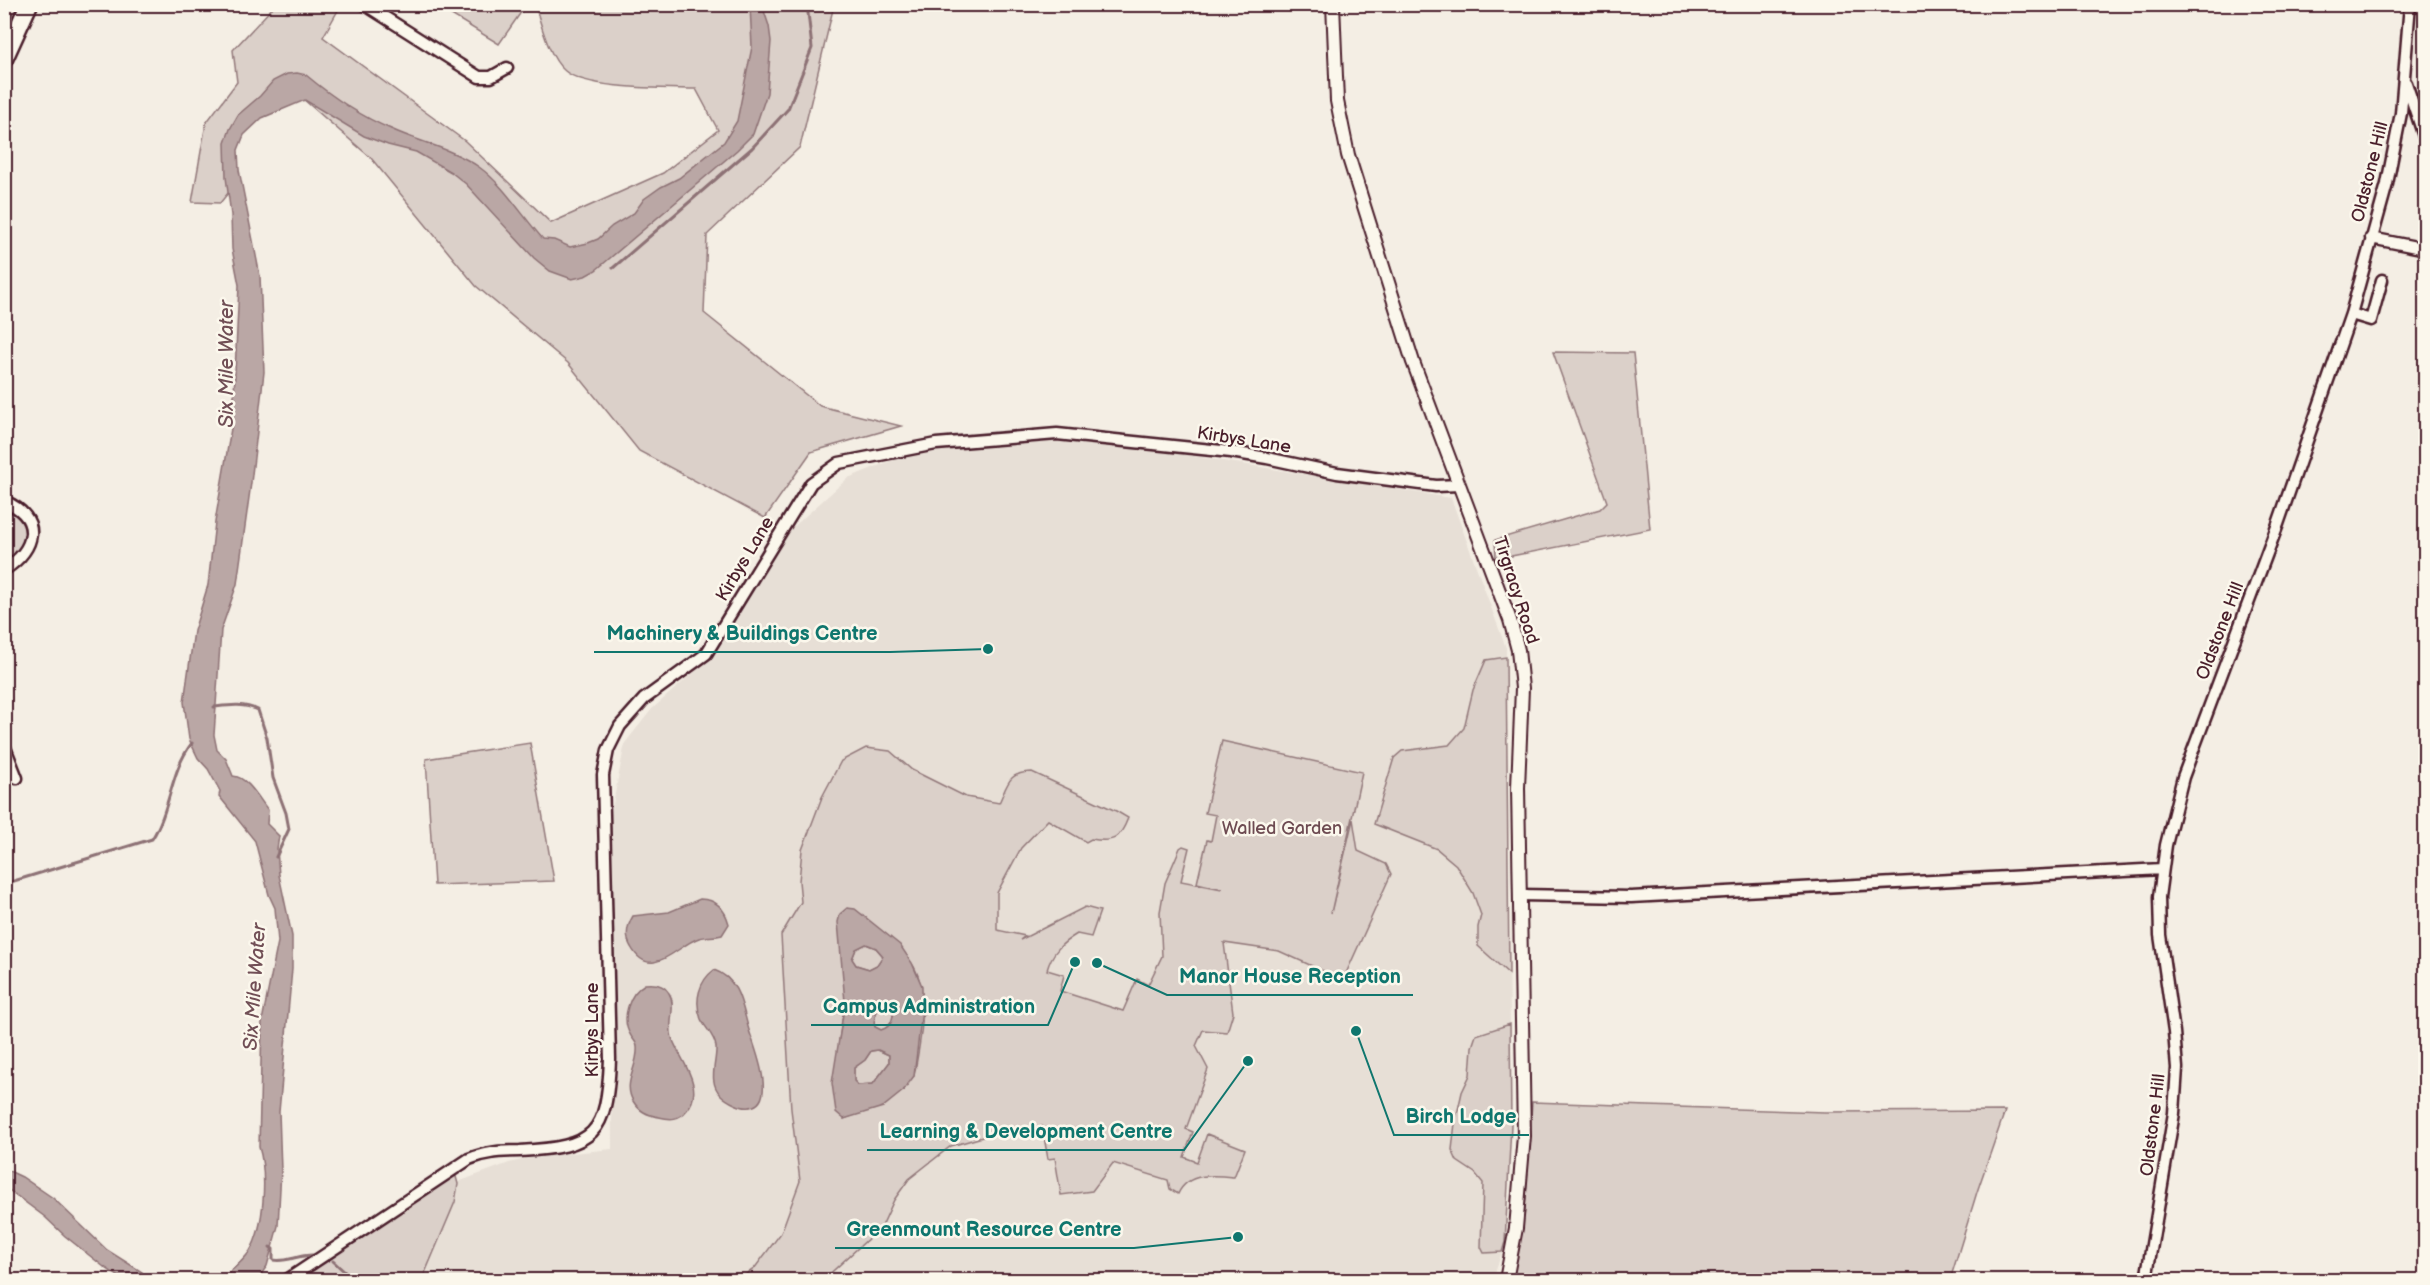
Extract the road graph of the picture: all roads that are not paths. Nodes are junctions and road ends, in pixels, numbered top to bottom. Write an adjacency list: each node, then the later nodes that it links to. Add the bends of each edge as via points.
1 (29, 4): 5 (highway)
2 (364, 4): 6 (street, via 479,76 490,76)
3 (1334, 4): 13 (street, Tirgracy Road, via 1337,101 1346,145 1413,362)
4 (2410, 4): 7 (street, Oldstone Hill)
5 (4, 59)
6 (507, 68)
7 (2404, 77): 8 (street); 9 (street, Oldstone Hill, via 2402,113)
8 (2426, 142)
9 (2371, 238): 10 (street); 12 (street, Oldstone Hill)
10 (2426, 249)
11 (2382, 280): 12 (street, via 2371,320)
12 (2351, 314): 18 (street, Oldstone Hill, via 2278,524 2183,777)
13 (1459, 485): 19 (street, Tirgracy Road, via 1518,650 1522,688 1518,761); 20 (street, Kirbys Lane, via 1436,486 1337,472 1249,455 1057,435 936,444 839,462 825,470 802,496 706,654 644,699 615,734 608,750 603,775 610,1059 609,1093 598,1125 573,1145 497,1152 469,1159)
14 (4, 501): 15 (street, via 19,507 32,537 26,553)
15 (4, 570)
16 (4, 745): 17 (street)
17 (17, 778)
18 (2162, 869): 19 (street, via 1631,897); 22 (street, Oldstone Hill, via 2158,897 2160,935 2177,1068 2174,1113)
19 (1520, 895): 21 (street, Tirgracy Road, via 1524,1136 1516,1228)
20 (287, 1281)
21 (1506, 1281)
22 (2146, 1281)

